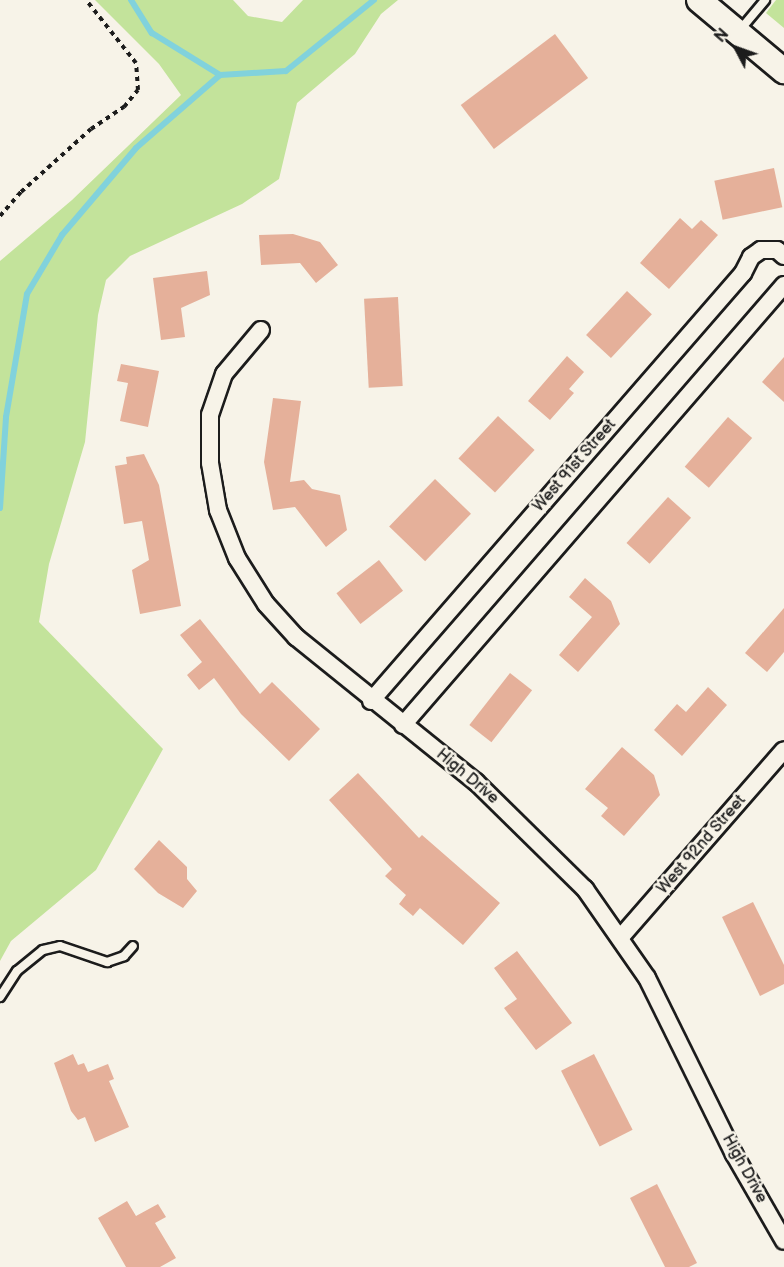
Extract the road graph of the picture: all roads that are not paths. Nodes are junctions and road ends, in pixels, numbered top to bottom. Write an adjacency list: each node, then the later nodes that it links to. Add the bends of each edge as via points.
1 (765, 0): 3 (lane)
2 (701, 1): 3 (main road)
3 (738, 32): 4 (main road)
4 (784, 71)
5 (784, 256): 8 (street, West 91st Street, via 777,250 761,250 751,257 735,282)
6 (784, 285): 9 (street)
7 (261, 330): 8 (street, High Drive, via 224,374 210,415 210,463 218,510 237,558 266,604 296,637)
8 (371, 701): 9 (street, High Drive)
9 (403, 725): 11 (street, High Drive, via 476,782 531,833 585,889)
10 (784, 750): 11 (street, West 92nd Street)
11 (620, 938): 14 (street, High Drive, via 647,978 734,1154)
12 (133, 946): 13 (lane, via 124,956 107,962 60,946 43,950 17,971)
13 (0, 997)
14 (784, 1241)

